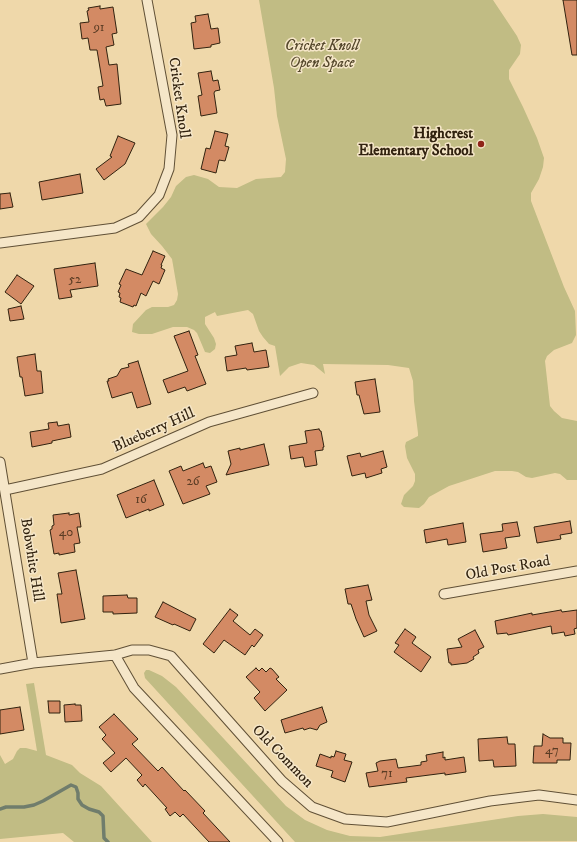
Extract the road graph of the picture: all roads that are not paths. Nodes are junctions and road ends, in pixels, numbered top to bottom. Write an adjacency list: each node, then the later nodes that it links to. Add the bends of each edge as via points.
1 (147, 0): 2 (street, Cricket Knoll, via 172,135 169,169 159,195 139,218 115,228)
2 (0, 243)
3 (313, 393): 5 (street, Blueberry Hill, via 209,422 102,469)
4 (0, 462): 5 (street, Bobwhite Hill)
5 (5, 490): 9 (street, Bobwhite Hill)
6 (577, 571): 7 (street, Old Post Road)
7 (444, 594)
8 (115, 654): 9 (street, Old Common); 11 (street, Old Common, via 149,650 171,656 282,781 312,807 331,815 345,819 387,822 490,801 539,795); 12 (street, via 134,688)
9 (33, 663): 10 (street, Old Common)
10 (0, 669)
11 (577, 800)
12 (278, 842)

